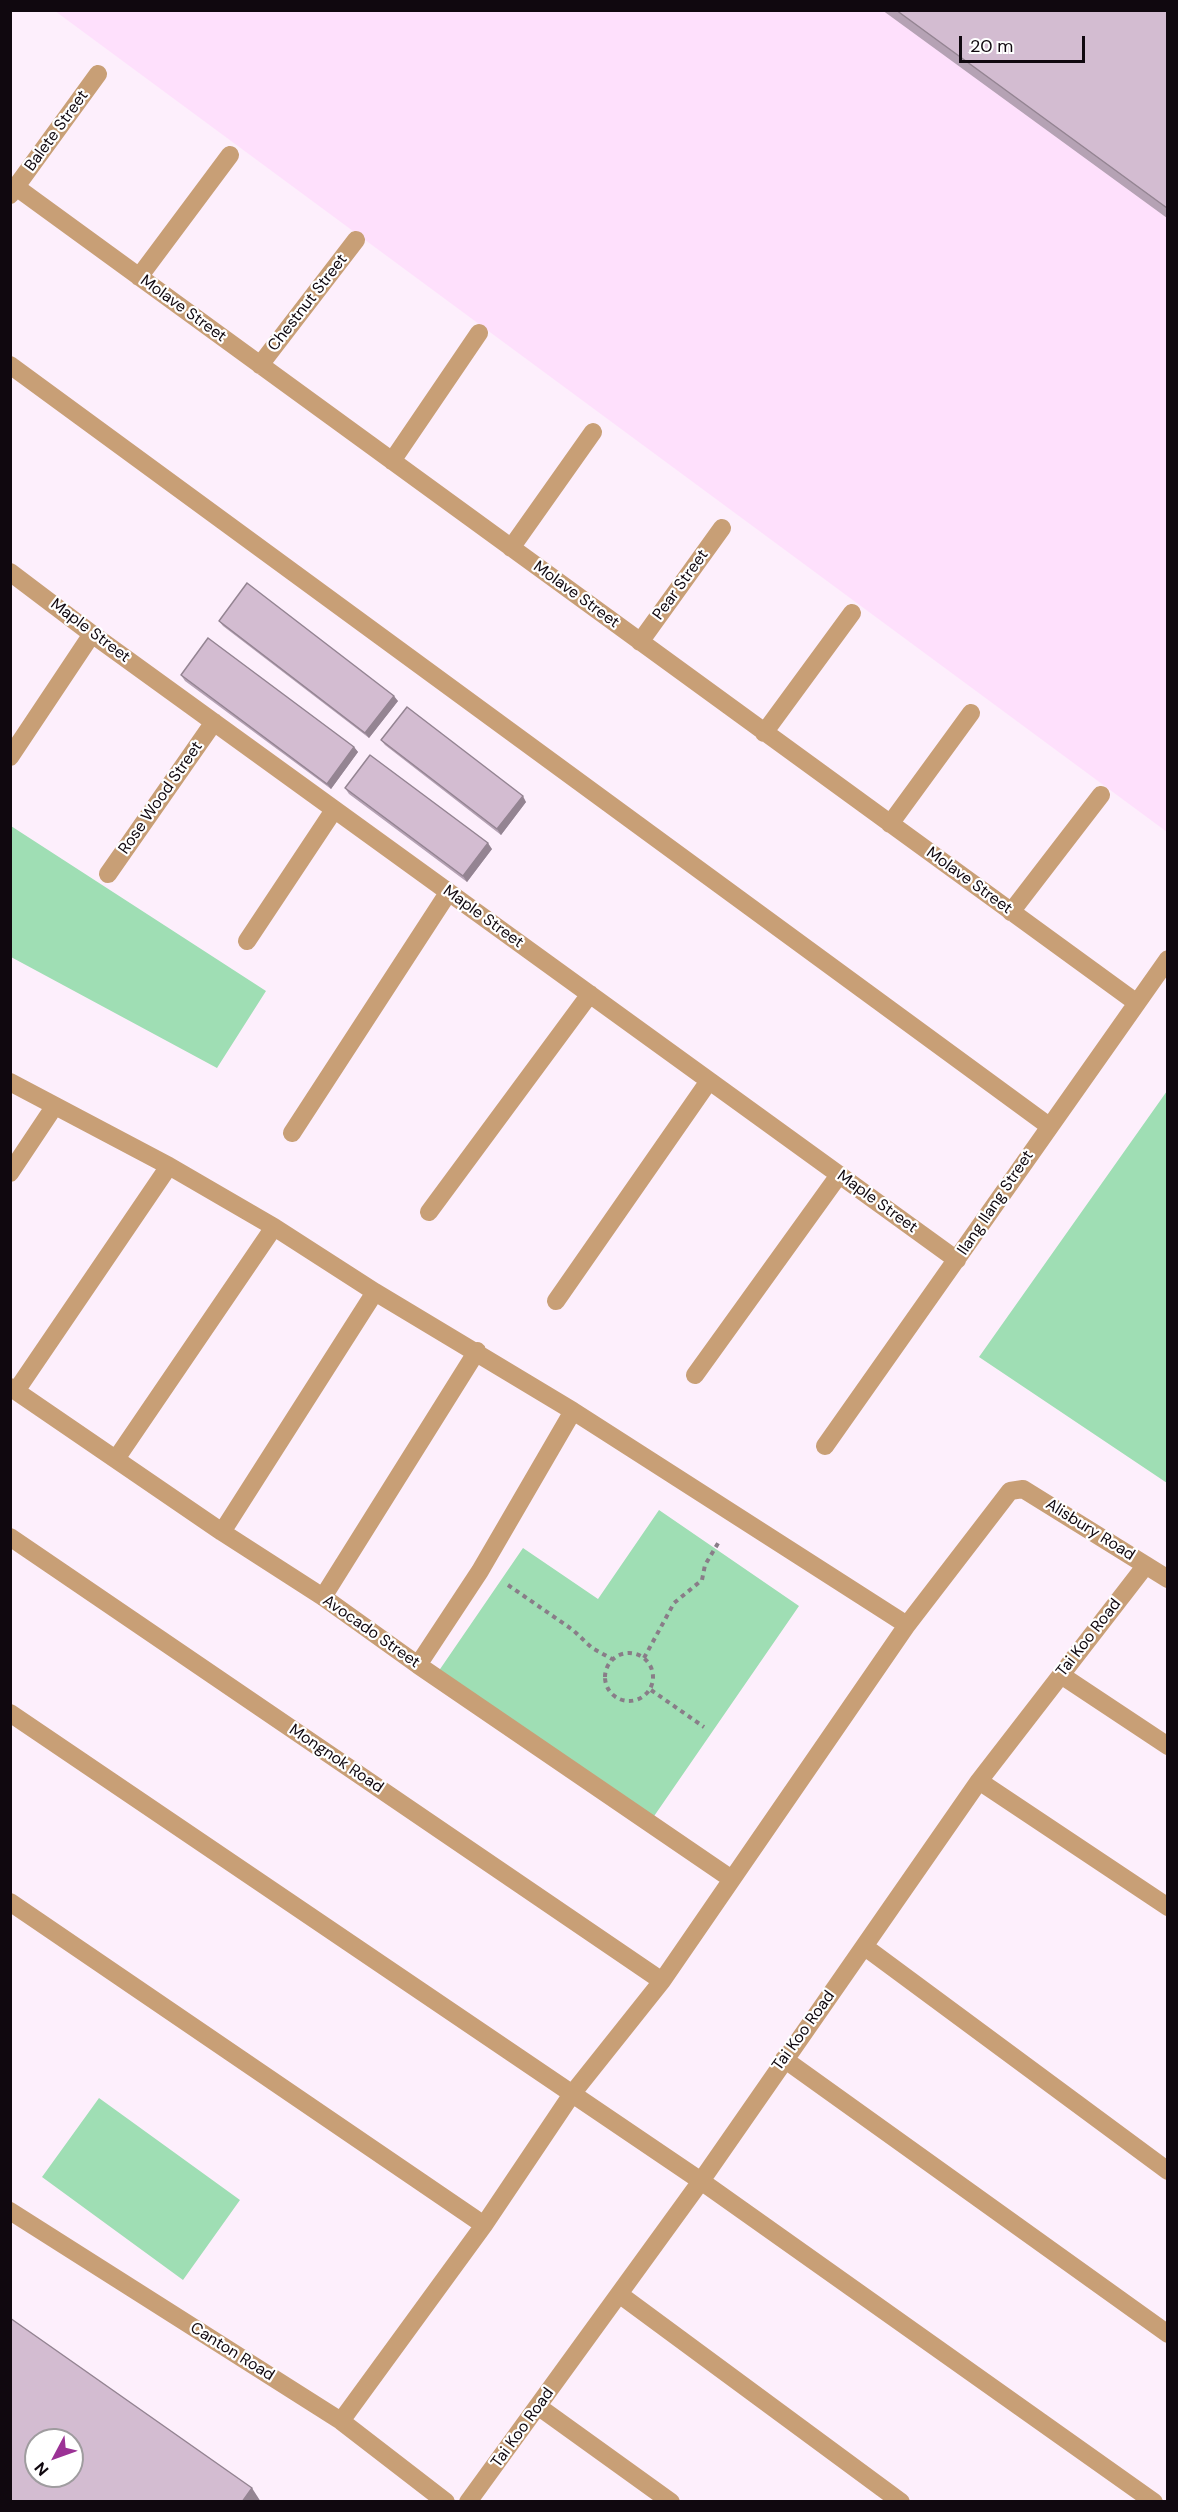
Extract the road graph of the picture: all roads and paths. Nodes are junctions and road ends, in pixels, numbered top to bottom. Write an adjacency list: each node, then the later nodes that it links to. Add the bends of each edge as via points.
1 (98, 74): 3 (street, Balete Street)
2 (230, 155): 5 (street)
3 (13, 191): 5 (street, Molave Street)
4 (356, 240): 8 (street, Chestnut Street)
5 (139, 277): 8 (street, Molave Street)
6 (478, 333): 10 (street)
7 (10, 365): 34 (street)
8 (260, 365): 10 (street, Molave Street)
9 (593, 432): 12 (street)
10 (392, 461): 12 (street, Molave Street)
11 (722, 528): 16 (street, Pear Street)
12 (511, 548): 16 (street, Molave Street)
13 (10, 572): 15 (street, Maple Street)
14 (852, 613): 19 (street)
15 (92, 634): 18 (street, Maple Street); 20 (street)
16 (640, 642): 19 (street, Molave Street)
17 (971, 713): 23 (street)
18 (214, 722): 22 (street, Maple Street); 24 (street, Rose Wood Street)
19 (764, 732): 23 (street, Molave Street)
20 (10, 757)
21 (1101, 795): 26 (street)
22 (334, 810): 25 (street, Maple Street); 27 (street)
23 (890, 824): 26 (street, Molave Street)
24 (108, 874)
25 (448, 893): 29 (street, Maple Street); 35 (street)
26 (1011, 912): 30 (street, Molave Street)
27 (247, 941)
28 (1167, 959): 30 (street, Ilang Ilang Street)
29 (590, 994): 31 (street, Maple Street); 39 (street)
30 (1137, 1003): 34 (street, Ilang Ilang Street)
31 (709, 1081): 38 (street, Maple Street); 43 (street)
32 (10, 1082): 33 (street)
33 (54, 1107): 36 (street); 37 (street)
34 (1049, 1126): 41 (street, Ilang Ilang Street)
35 (292, 1132)
36 (169, 1166): 40 (street); 46 (street)
37 (10, 1173)
38 (838, 1175): 41 (street, Maple Street); 45 (street)
39 (429, 1212)
40 (274, 1227): 42 (street); 49 (street)
41 (957, 1260): 48 (street, Ilang Ilang Street)
42 (375, 1292): 44 (street); 51 (street)
43 (556, 1301)
44 (477, 1351): 47 (street); 56 (street)
45 (695, 1375)
46 (13, 1389): 49 (street, Avocado Street)
47 (573, 1411): 50 (street); 54 (street)
48 (825, 1446)
49 (116, 1459): 51 (street, Avocado Street)
50 (735, 1514): 57 (street); 58 (path, via 705,1565 702,1580 674,1602)
51 (222, 1532): 56 (street, Avocado Street)
52 (10, 1537): 71 (street, Mongnok Road)
53 (1146, 1565): 55 (street, Alisbury Road); 57 (street, Alisbury Road, via 1023,1489 1010,1491); 61 (street, Tai Koo Road)
54 (480, 1571): 59 (path, via 512,1587); 60 (street)
55 (1167, 1579)
56 (323, 1597): 60 (street, Avocado Street)
57 (907, 1625): 67 (street)
58 (644, 1658): 59 (path, via 625,1653); 62 (path, via 654,1673)
59 (612, 1659): 62 (path, via 604,1675 605,1685 614,1697 628,1702 639,1700)
60 (418, 1665): 67 (street, Avocado Street)
61 (1061, 1675): 65 (street); 66 (street, Tai Koo Road)
62 (651, 1690): 64 (path)
63 (10, 1713): 73 (street)
64 (704, 1726)
65 (1167, 1746)
66 (979, 1781): 69 (street); 70 (street, Tai Koo Road)
67 (730, 1878): 71 (street)
68 (10, 1902): 77 (street)
69 (1167, 1907)
70 (865, 1947): 72 (street, Tai Koo Road); 74 (street)
71 (662, 1981): 73 (street)
72 (784, 2059): 75 (street, Tai Koo Road); 79 (street)
73 (572, 2094): 75 (street); 77 (street)
74 (1167, 2171)
75 (701, 2181): 78 (street, Tai Koo Road); 86 (street)
76 (10, 2211): 81 (street, Canton Road)
77 (484, 2224): 81 (street)
78 (619, 2294): 80 (street, Tai Koo Road); 85 (street)
79 (1167, 2334)
80 (540, 2407): 83 (street, Tai Koo Road); 84 (street)
81 (341, 2421): 82 (street, Canton Road)
82 (446, 2502)
83 (468, 2502)
84 (671, 2502)
85 (901, 2502)
86 (1154, 2502)

